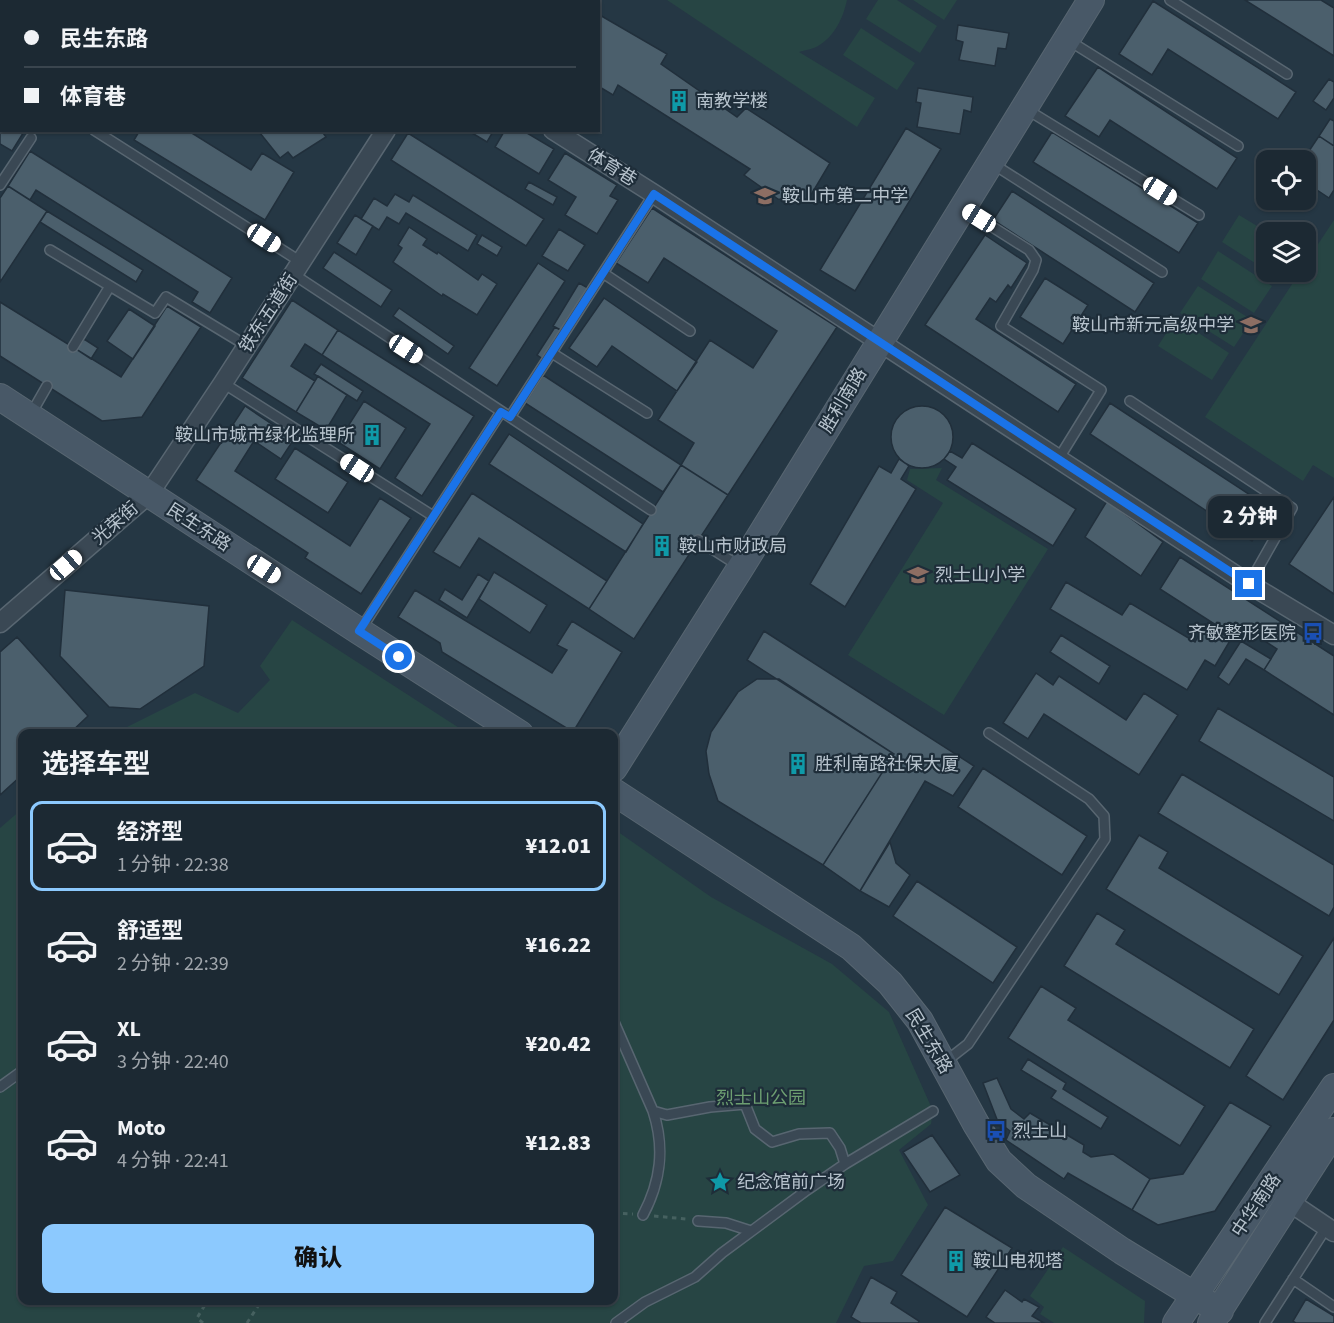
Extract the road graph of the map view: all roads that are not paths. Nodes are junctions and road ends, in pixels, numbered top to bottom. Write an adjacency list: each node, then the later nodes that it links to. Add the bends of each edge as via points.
1 (1091, 0): 3 (main road, 胜利南路)
2 (1170, 0): 4 (lane)
3 (1068, 40): 5 (main road, 胜利南路); 10 (lane)
4 (1287, 74)
5 (1024, 107): 11 (main road, 胜利南路); 17 (lane)
6 (97, 132): 19 (lane)
7 (385, 132): 19 (street, 铁东五道街)
8 (556, 132): 15 (street, 体育巷)
9 (31, 138): 13 (lane)
10 (1238, 147)
11 (991, 163): 16 (main road, 胜利南路); 20 (lane)
12 (0, 165): 13 (lane)
13 (9, 171): 14 (lane)
14 (0, 184)
15 (654, 194): 21 (lane); 24 (street, 体育巷)
16 (962, 208): 24 (main road, 胜利南路); 36 (lane, via 1029,250 1036,260 1001,326 1101,390)
17 (1199, 215)
18 (50, 250): 22 (lane)
19 (297, 268): 25 (street, 铁东五道街); 32 (lane)
20 (1161, 272)
21 (603, 273): 23 (lane); 27 (lane)
22 (110, 286): 25 (lane, via 155,313 166,297); 26 (lane)
23 (690, 331)
24 (879, 341): 36 (street, 体育巷); 41 (main road, 胜利南路)
25 (247, 346): 28 (street, 铁东五道街)
26 (73, 347)
27 (552, 353): 33 (lane); 35 (lane)
28 (223, 383): 37 (street, 铁东五道街); 39 (lane)
29 (47, 386): 34 (lane)
30 (0, 397): 34 (main road, 民生东路)
31 (1130, 401): 42 (lane, via 1292,508)
32 (501, 412): 35 (lane); 39 (lane)
33 (647, 413)
34 (29, 416): 37 (main road, 民生东路)
35 (510, 417): 38 (lane)
36 (1059, 458): 42 (street, 体育巷)
37 (149, 494): 43 (street, 光荣街); 44 (main road, 民生东路)
38 (651, 510)
39 (433, 516): 44 (lane)
40 (698, 540): 41 (lane)
41 (741, 567): 48 (main road, 胜利南路)
42 (1249, 584): 45 (street, 体育巷)
43 (0, 623)
44 (359, 631): 46 (main road, 民生东路)
45 (1334, 635)
46 (512, 729)
47 (989, 733): 51 (lane, via 1089,799 1104,816 1106,839 968,1044)
48 (618, 762)
49 (618, 795): 51 (main road, 民生东路, via 851,947 890,983 920,1021)
50 (618, 1031): 55 (lane)
51 (943, 1063): 65 (main road, 民生东路, via 999,1161 1026,1186)
52 (18, 1074): 53 (lane)
53 (0, 1087)
54 (1334, 1087): 65 (main road, 中华南路)
55 (652, 1111): 58 (lane, via 667,1115 745,1104 755,1129 772,1142 799,1134 830,1133); 60 (lane, via 660,1131 661,1157)
56 (933, 1112): 58 (lane)
57 (1334, 1131): 59 (main road, 中华南路)
58 (845, 1164): 62 (lane)
59 (1288, 1201): 63 (street); 67 (main road, 中华南路)
60 (643, 1215)
61 (698, 1221): 62 (lane)
62 (751, 1230): 68 (lane, via 695,1277 645,1302)
63 (1330, 1230): 64 (lane)
64 (1293, 1279): 66 (lane); 70 (lane)
65 (1195, 1296): 67 (main road, 民生东路); 69 (main road, 中华南路)
66 (1334, 1307)
67 (1215, 1317)
68 (616, 1323)
69 (1176, 1323)
70 (1265, 1323)

